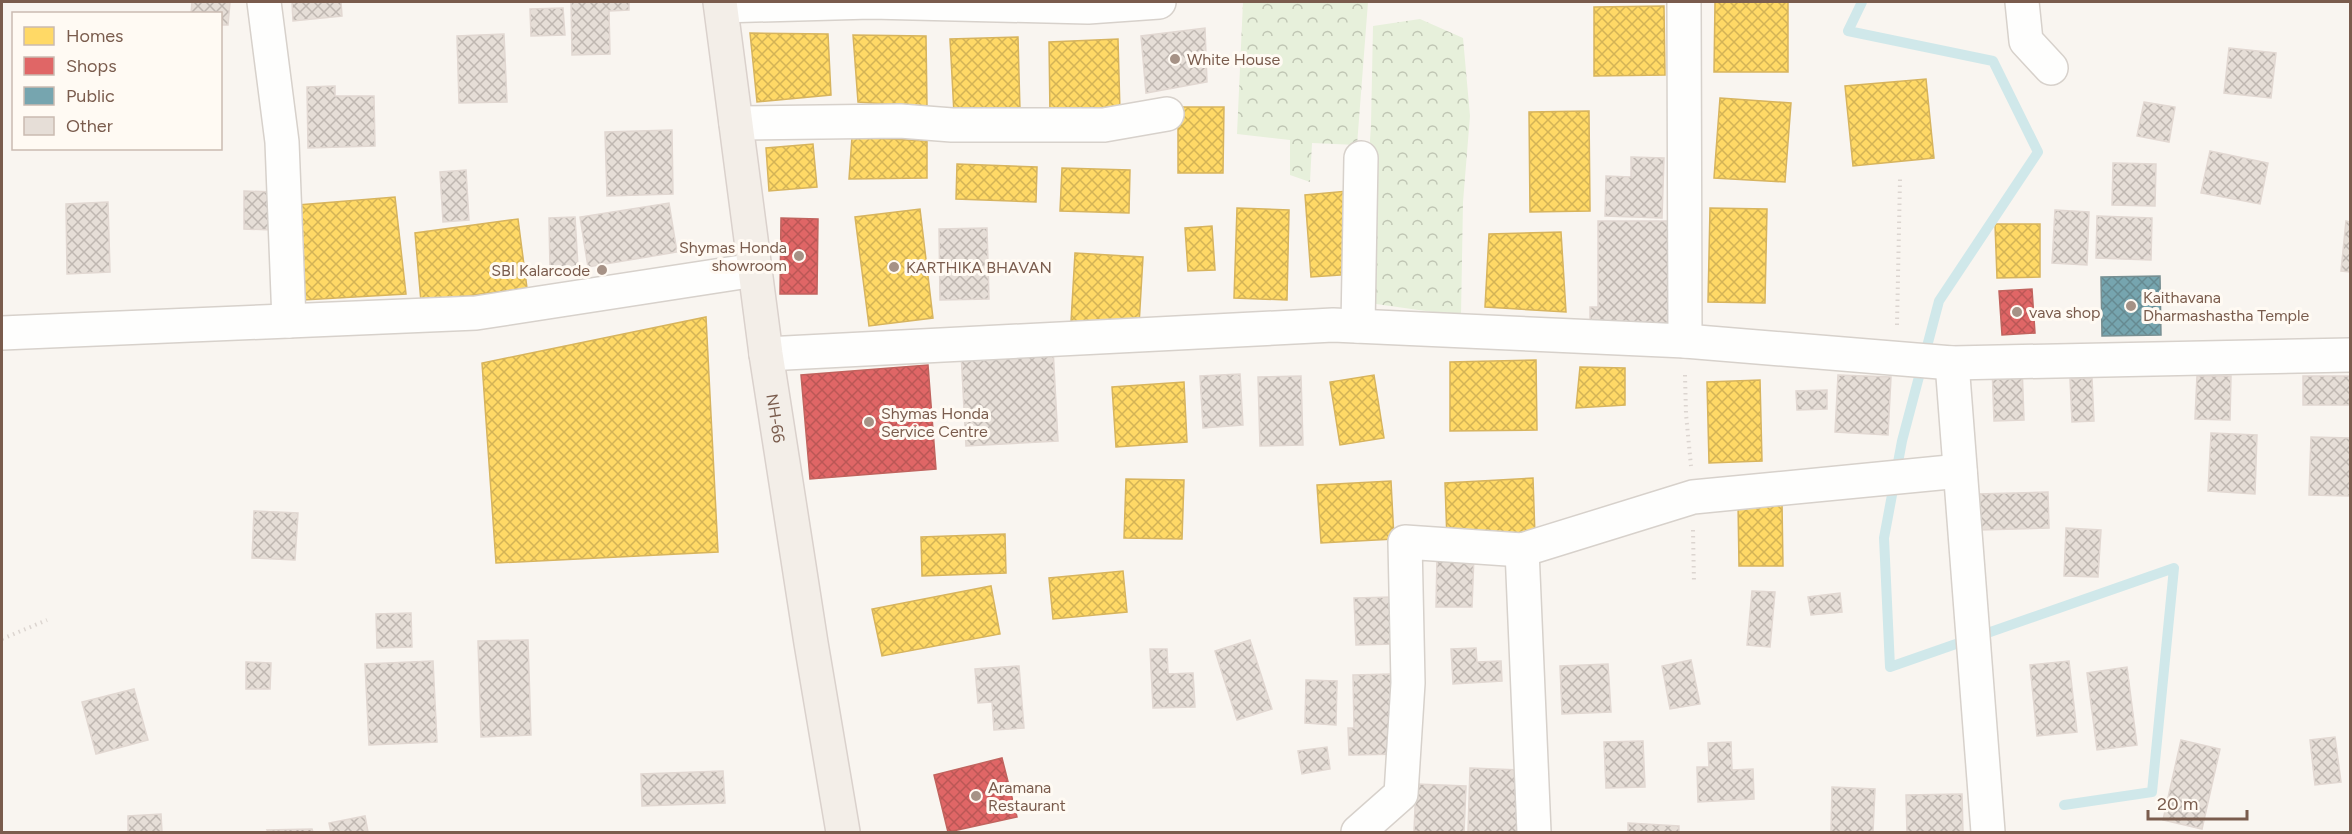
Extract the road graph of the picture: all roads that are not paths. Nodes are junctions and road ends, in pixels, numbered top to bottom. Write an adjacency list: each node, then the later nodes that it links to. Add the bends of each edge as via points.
1 (264, 2): 11 (street, via 282,141)
2 (1159, 2): 5 (street, via 1088,7 871,2)
3 (1684, 2): 14 (street)
4 (2022, 2): 6 (street, via 2026,40)
5 (720, 4): 8 (main road, NH-66)
6 (2051, 68)
7 (1167, 114): 8 (street, via 1104,125)
8 (736, 123): 10 (main road, NH-66)
9 (1361, 158): 12 (street)
10 (755, 270): 11 (street, via 476,314); 15 (main road, NH-66)
11 (289, 321): 13 (street)
12 (1358, 326): 14 (street); 15 (street)
13 (2, 333)
14 (1685, 341): 17 (street)
15 (766, 354): 20 (main road, NH-66)
16 (2350, 355): 17 (street)
17 (1952, 363): 18 (street)
18 (1960, 471): 19 (street, via 1693,497); 23 (street)
19 (1522, 550): 21 (street, via 1405,542 1408,682 1401,794); 22 (street)
20 (843, 832)
21 (1358, 832)
22 (1534, 832)
23 (1988, 832)

